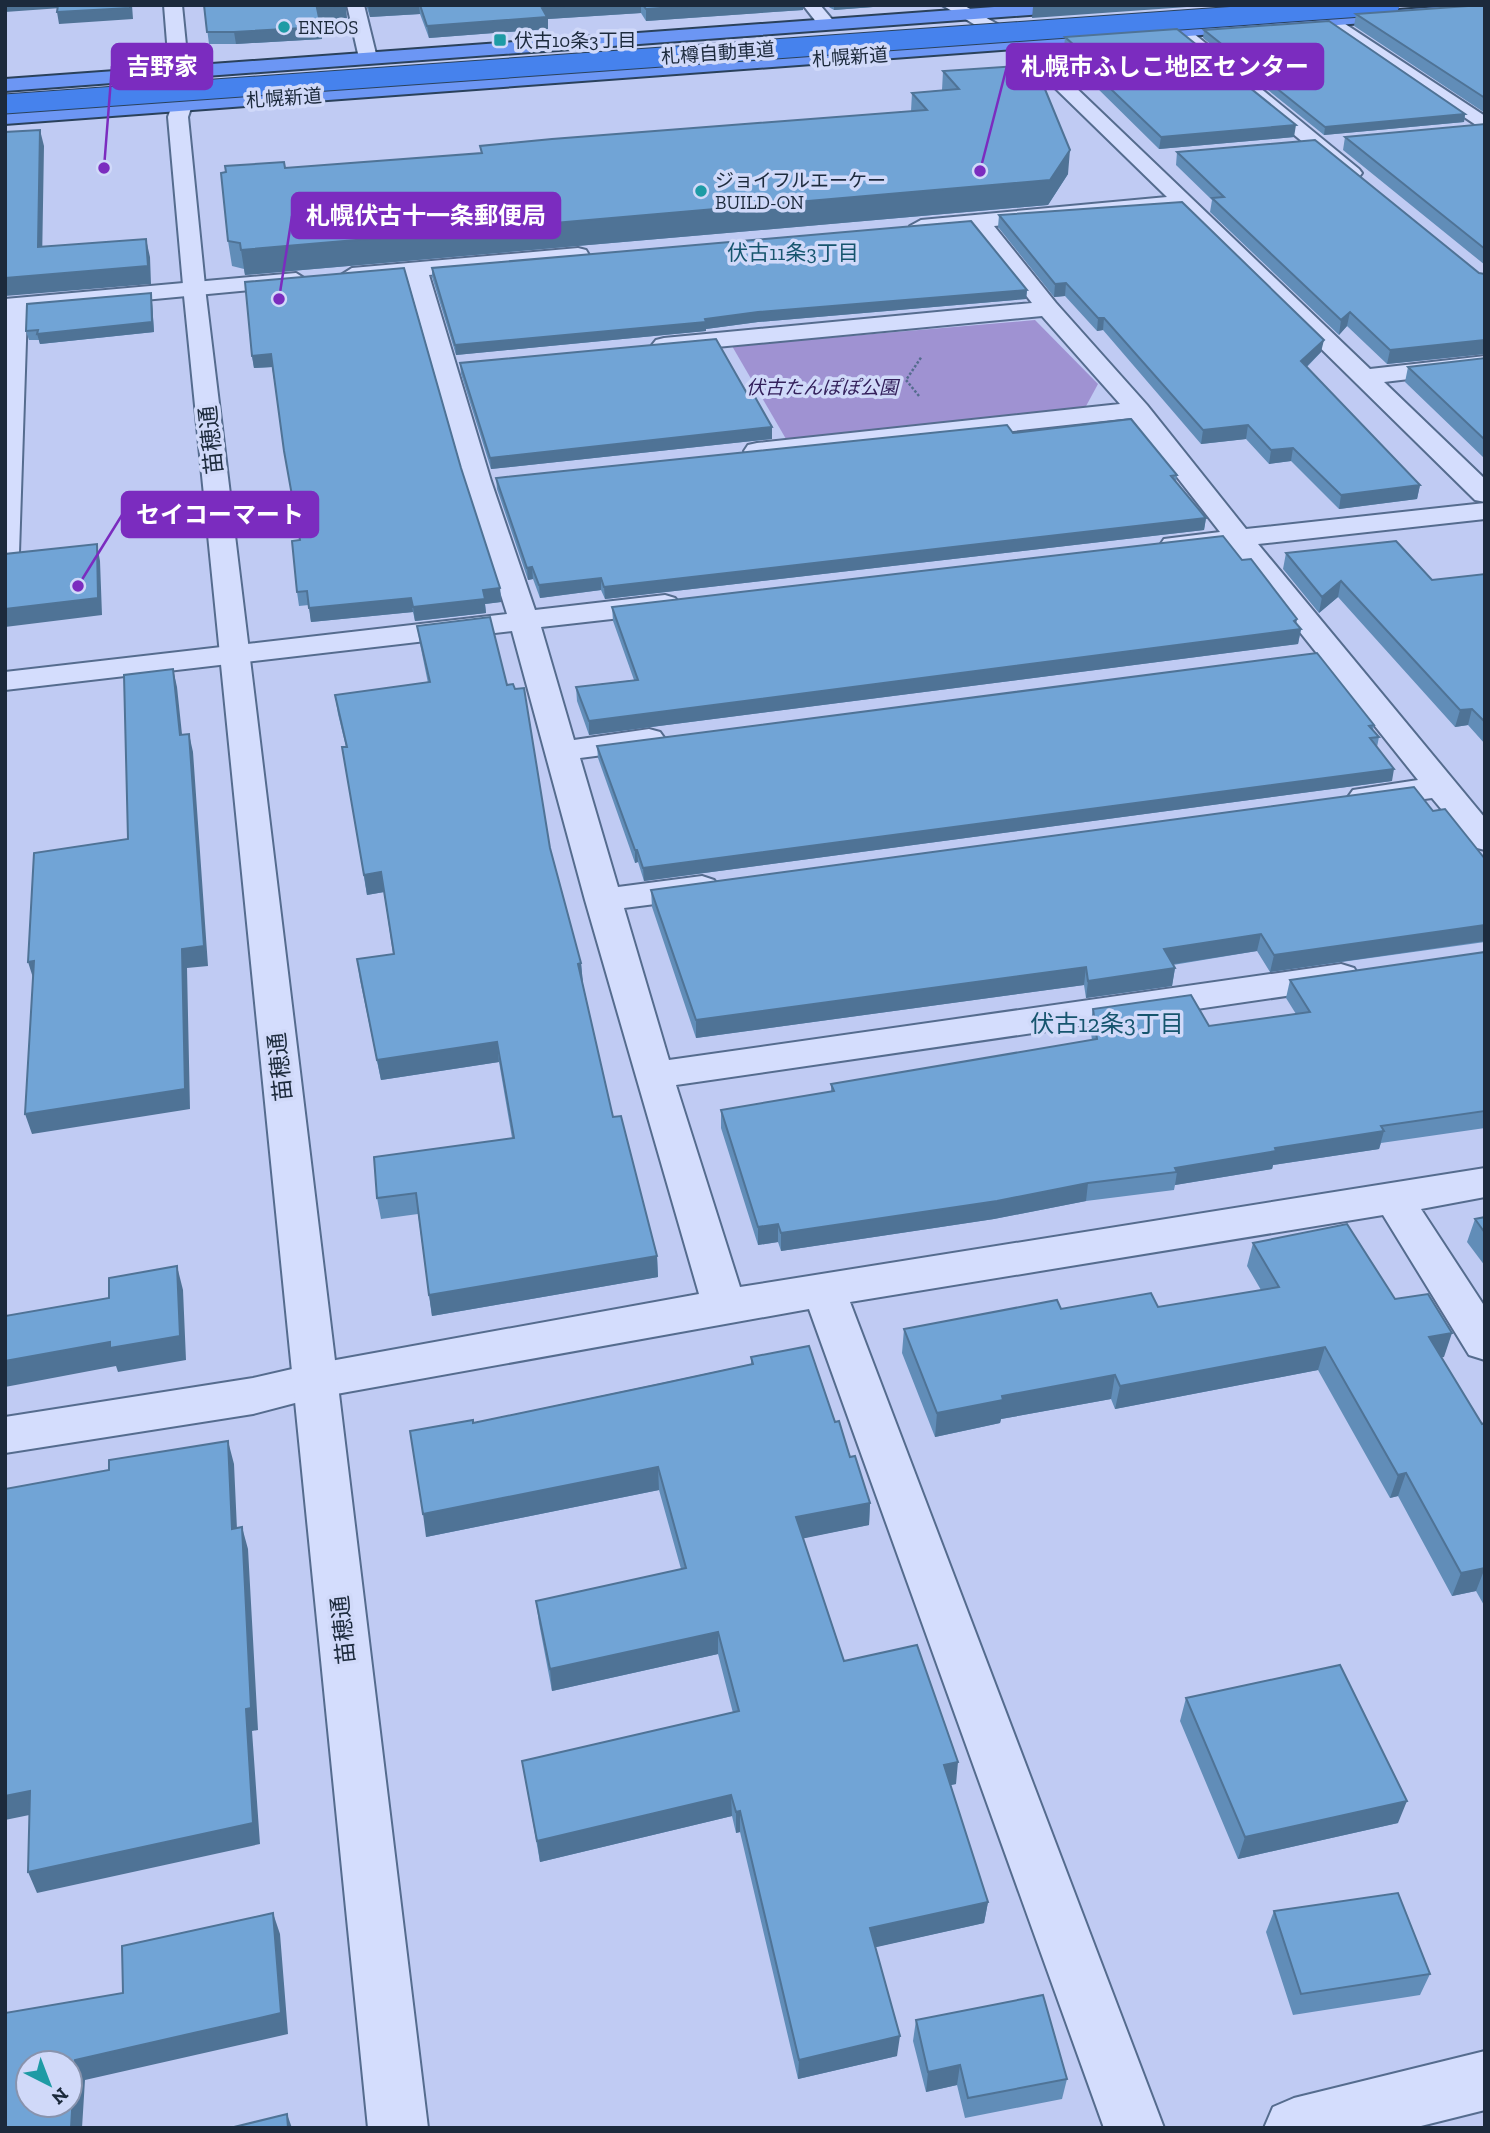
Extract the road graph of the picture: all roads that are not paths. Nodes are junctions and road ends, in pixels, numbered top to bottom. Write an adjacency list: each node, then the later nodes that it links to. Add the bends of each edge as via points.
1 (173, 5): 15 (street, 苗穂通)
2 (355, 5): 13 (street)
3 (811, 5): 10 (street)
4 (1096, 5): 7 (highway, 札幌新道)
5 (1213, 5): 14 (highway, 札樽自動車道)
6 (1390, 5): 16 (highway, 札樽自動車道, bridge)
7 (956, 10): 10 (highway, 札幌新道); 12 (street)
8 (1484, 10): 9 (highway, 札幌新道)
9 (1333, 21): 11 (highway, 札幌新道); 18 (street)
10 (827, 24): 13 (highway, 札幌新道)
11 (1181, 32): 12 (highway, 札幌新道); 21 (street)
12 (1020, 44): 15 (highway, 札幌新道); 24 (street)
13 (368, 58): 15 (highway, 札幌新道)
14 (5, 88): 15 (highway, 札幌新道)
15 (180, 89): 17 (highway, 札幌新道); 31 (street, 苗穂通, via 178,117)
16 (5, 104)
17 (5, 118)
18 (1485, 127): 19 (street)
19 (1459, 132)
20 (1341, 141): 21 (street)
21 (1315, 143): 22 (street); 25 (street)
22 (1288, 146)
23 (1165, 157): 24 (street)
24 (1137, 160): 26 (street)
25 (1368, 186)
26 (1180, 202): 27 (street); 36 (street)
27 (979, 221): 28 (street); 33 (street)
28 (896, 228)
29 (594, 254): 30 (street)
30 (416, 269): 31 (street); 44 (street, via 454,366)
31 (195, 289): 32 (street); 45 (street, 苗穂通)
32 (10, 305): 42 (street)
33 (1048, 308): 34 (street); 37 (street)
34 (644, 347)
35 (1485, 363): 36 (street)
36 (1365, 377): 39 (street)
37 (1138, 410): 38 (street); 40 (street)
38 (731, 454)
39 (1483, 495): 40 (street)
40 (1237, 537): 41 (street); 49 (street, via 1313,653)
41 (1149, 547)
42 (5, 554)
43 (696, 601): 44 (street)
44 (523, 621): 45 (street); 48 (street)
45 (234, 655): 46 (street); 61 (street, 苗穂通)
46 (5, 681)
47 (679, 736): 48 (street)
48 (561, 751): 53 (street)
49 (1439, 787): 50 (street); 51 (street)
50 (1337, 801)
51 (1485, 840)
52 (737, 882): 53 (street)
53 (603, 900): 55 (street)
54 (1375, 971): 55 (street)
55 (654, 1075): 59 (street)
56 (1485, 1182): 57 (street)
57 (1394, 1199): 58 (street); 60 (street)
58 (824, 1291): 59 (street); 65 (street)
59 (724, 1306): 61 (street)
60 (1485, 1343)
61 (314, 1381): 62 (street, via 253,1396); 64 (street, 苗穂通)
62 (5, 1435)
63 (1485, 2080): 66 (street)
64 (398, 2128)
65 (1134, 2128)
66 (1294, 2128)

